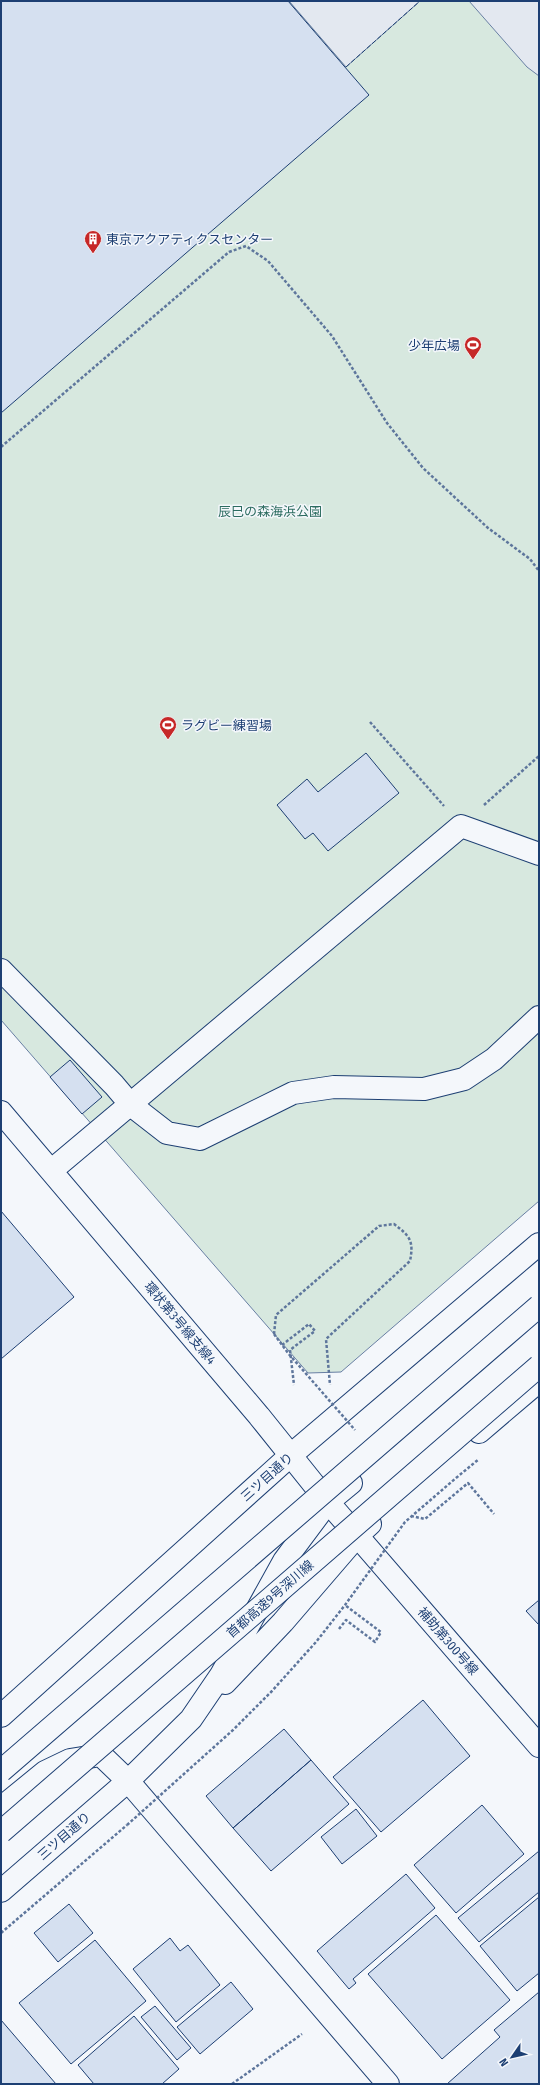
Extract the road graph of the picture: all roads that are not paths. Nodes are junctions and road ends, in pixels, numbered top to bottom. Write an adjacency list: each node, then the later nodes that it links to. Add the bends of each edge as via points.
1 (539, 854): 4 (main road, via 461,826)
2 (1, 970): 4 (main road)
3 (539, 1017): 4 (main road, via 494,1059 464,1079 424,1089 334,1087 293,1093 200,1139 167,1132)
4 (131, 1105): 6 (main road)
5 (1, 1112): 6 (main road, 環状第3号線支線4)
6 (52, 1170): 12 (main road, 環状第3号線支線4)
7 (539, 1244): 12 (main road, 三ツ目通り)
8 (539, 1306): 18 (main road, bridge)
9 (539, 1320): 13 (main road, 三ツ目通り)
10 (539, 1366): 21 (main road, 首都高速9号深川線, bridge)
11 (539, 1381): 14 (main road)
12 (291, 1455): 13 (main road, 環状第3号線支線4); 15 (main road, 三ツ目通り)
13 (328, 1502): 14 (main road, 環状第3号線支線4); 16 (main road, 三ツ目通り, via 284,1561 221,1675)
14 (357, 1536): 16 (main road, via 283,1622); 17 (main road, 補助第300号線)
15 (1, 1716)
16 (191, 1719): 19 (main road, 三ツ目通り)
17 (539, 1746)
18 (1, 1772)
19 (128, 1781): 20 (main road, via 101,1755 70,1760 45,1772); 22 (main road, 三ツ目通り); 23 (main road)
20 (1, 1808)
21 (1, 1832)
22 (1, 1891)
23 (388, 2084)

